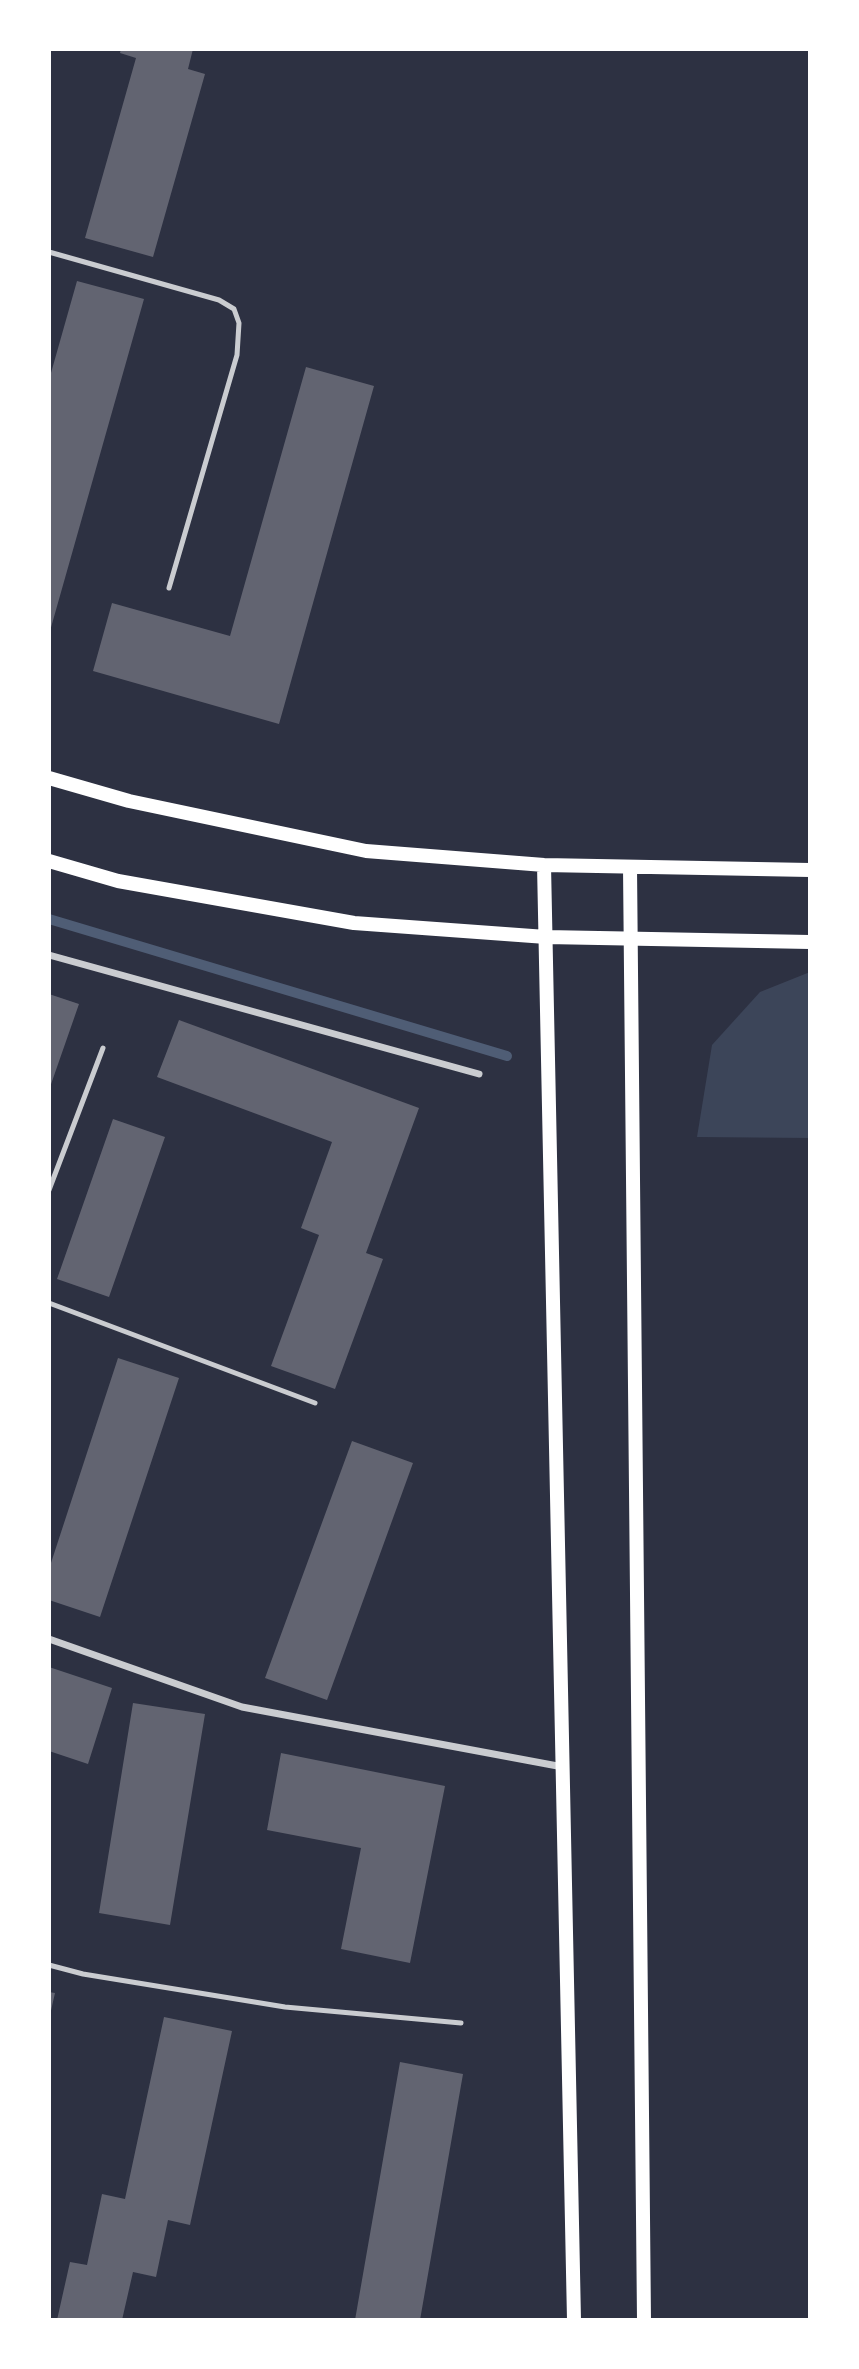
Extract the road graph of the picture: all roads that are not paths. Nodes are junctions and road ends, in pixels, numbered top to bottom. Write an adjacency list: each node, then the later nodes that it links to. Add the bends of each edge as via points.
1 (49, 251): 2 (lane, via 219,300 234,309 239,323 237,355)
2 (169, 588)
3 (49, 778): 5 (main road, via 129,801 366,851)
4 (49, 861): 8 (main road, via 118,881 354,923)
5 (544, 865): 6 (main road); 8 (main road)
6 (630, 867): 7 (main road); 9 (main road)
7 (810, 870)
8 (546, 937): 9 (main road); 18 (main road)
9 (633, 938): 10 (main road); 22 (main road)
10 (810, 942)
11 (49, 955): 13 (street)
12 (103, 1048): 14 (lane)
13 (479, 1074)
14 (49, 1189)
15 (49, 1303): 16 (lane)
16 (315, 1404)
17 (49, 1639): 18 (street, via 242,1707)
18 (563, 1767): 21 (main road)
19 (49, 1965): 20 (lane, via 285,2007)
20 (461, 2023)
21 (574, 2320)
22 (644, 2320)

